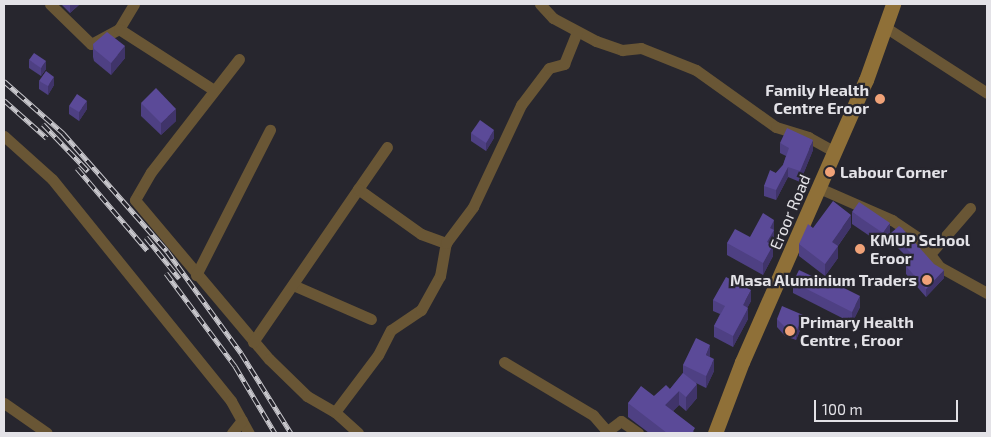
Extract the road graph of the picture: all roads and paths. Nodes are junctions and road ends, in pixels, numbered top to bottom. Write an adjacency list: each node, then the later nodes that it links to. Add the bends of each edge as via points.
1 (50, 4): 6 (street, via 91,44)
2 (134, 4): 6 (street)
3 (540, 4): 7 (street, via 553,18)
4 (893, 4): 5 (main road, Eroor Road)
5 (885, 27): 10 (street); 14 (main road, Eroor Road)
6 (119, 29): 9 (street)
7 (577, 32): 14 (street, via 622,50 641,48 696,70 776,127 808,137); 18 (street, via 564,64 549,68 521,105 473,206)
8 (239, 59): 9 (street)
9 (214, 90): 20 (street, via 151,172 135,200)
10 (987, 93)
11 (270, 130): 20 (street)
12 (4, 136): 28 (street, via 52,179 231,401)
13 (387, 147): 16 (street)
14 (835, 152): 15 (main road, Eroor Road)
15 (819, 188): 19 (street, via 892,220 917,237); 35 (main road, Eroor Road, via 742,362)
16 (358, 189): 18 (street, via 421,234); 21 (street)
17 (970, 208): 19 (street)
18 (446, 243): 27 (street, via 440,276 421,310 391,330 378,355)
19 (930, 254): 22 (street, via 940,267)
20 (196, 275): 24 (street)
21 (293, 285): 23 (street); 24 (street)
22 (985, 287)
23 (371, 319)
24 (253, 342): 27 (street, via 307,396)
25 (504, 362): 29 (street, via 593,415)
26 (4, 403): 30 (street)
27 (335, 412): 33 (street)
28 (242, 420): 31 (street); 32 (street)
29 (606, 432): 34 (street, via 621,421)
30 (47, 433)
31 (232, 433)
32 (249, 433)
33 (358, 433)
34 (638, 433)
35 (715, 433)

